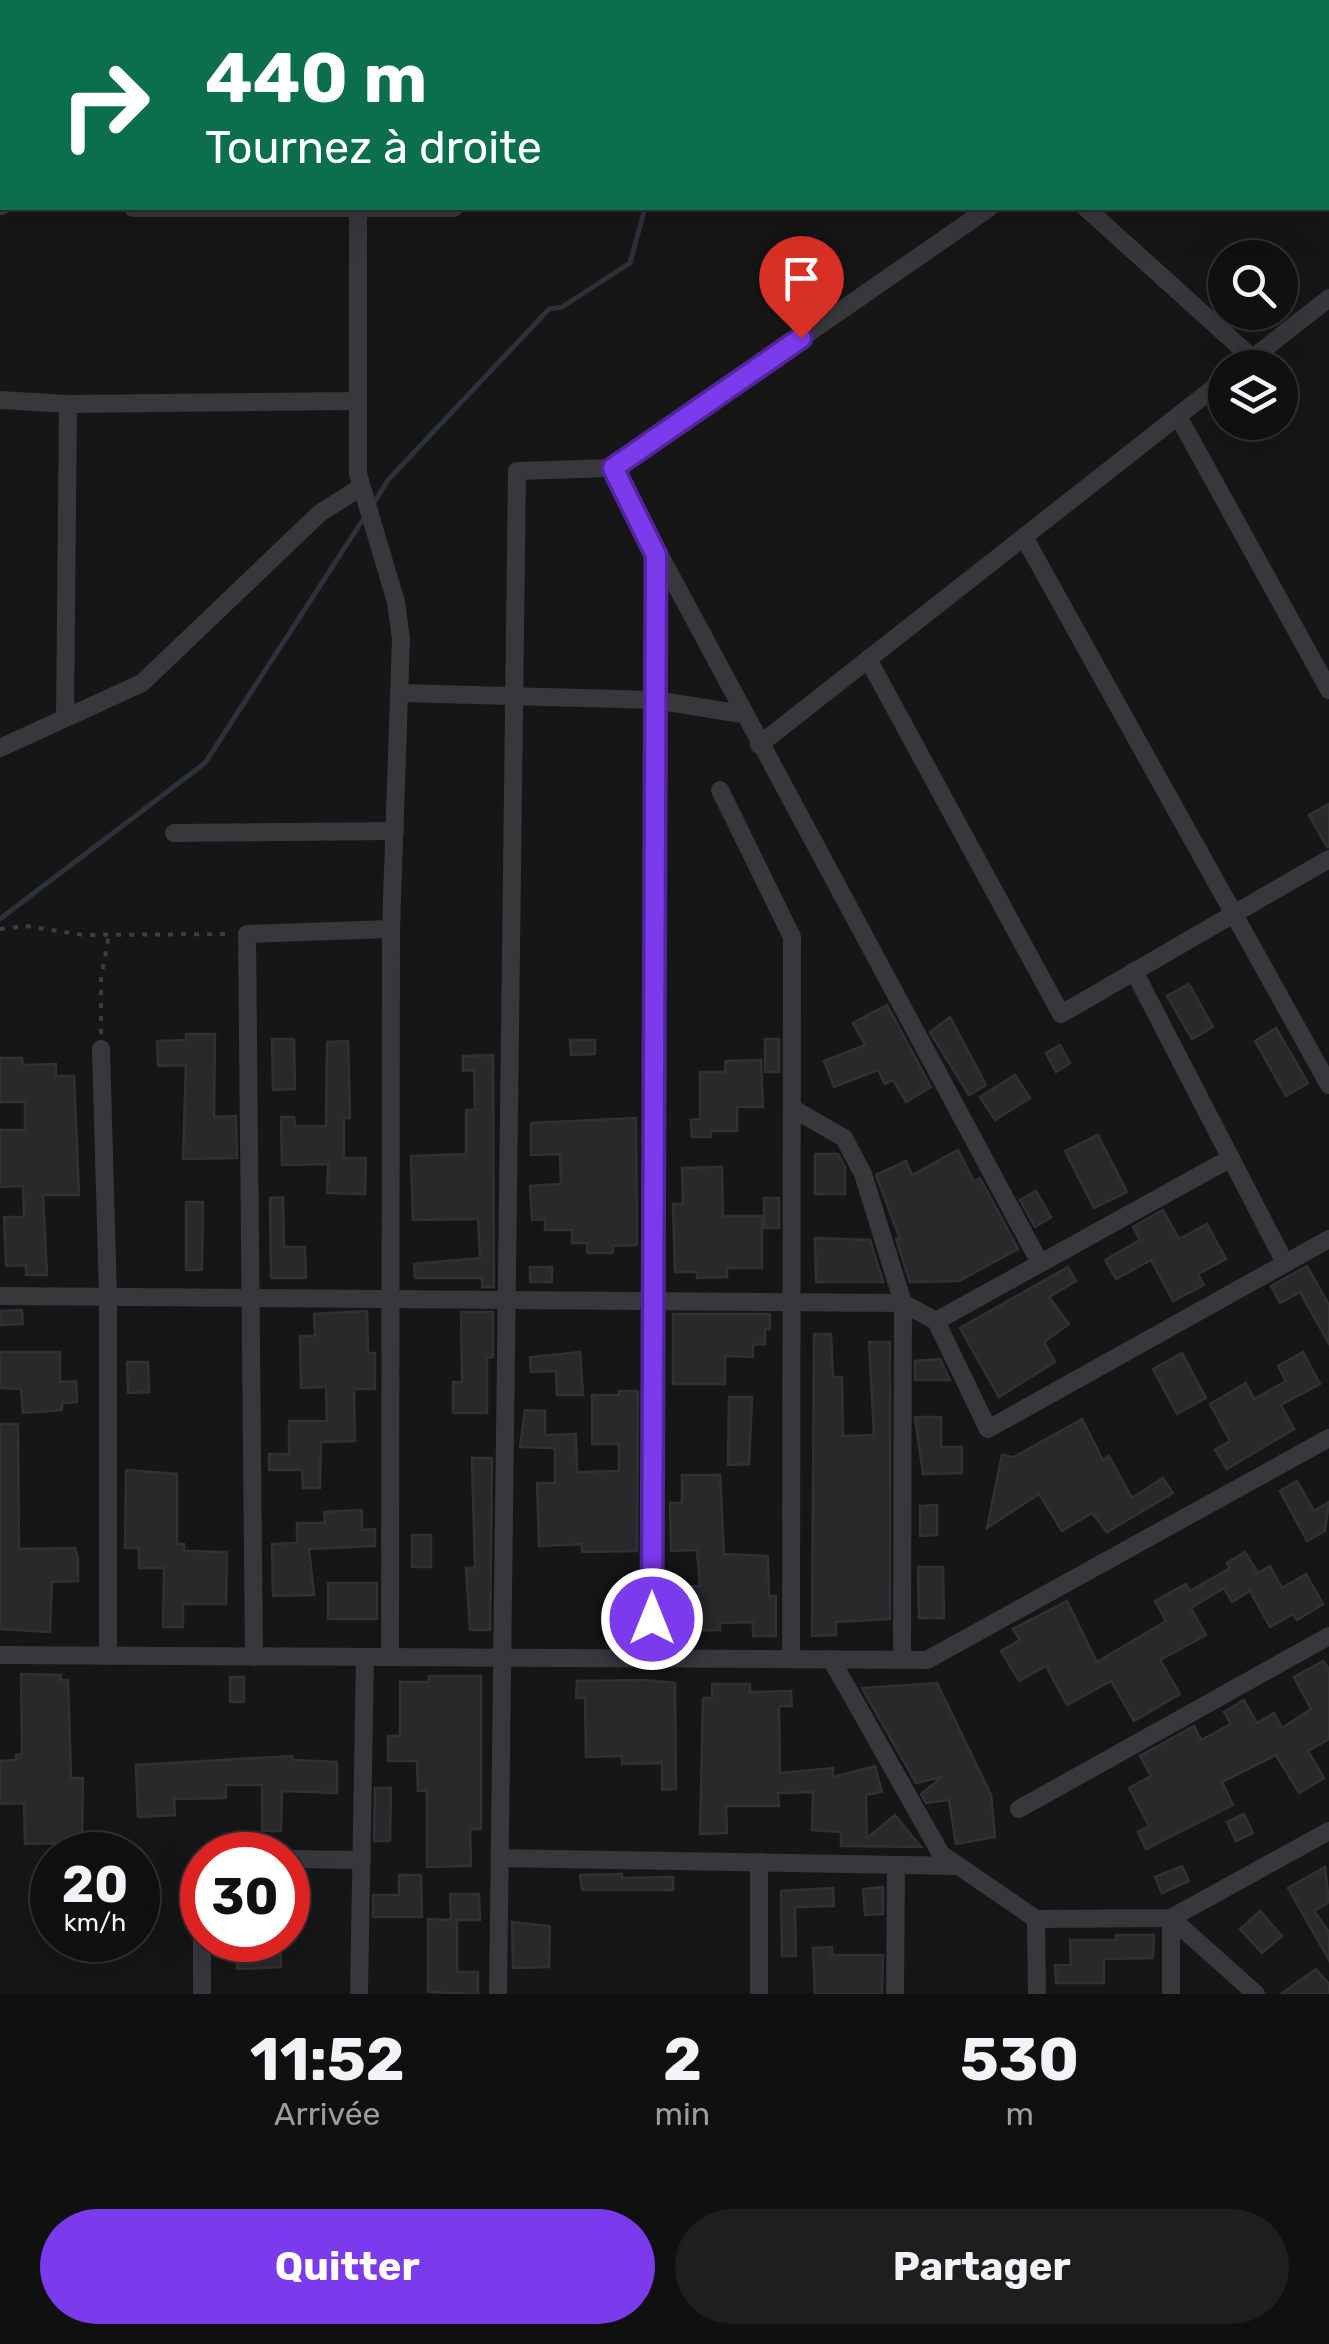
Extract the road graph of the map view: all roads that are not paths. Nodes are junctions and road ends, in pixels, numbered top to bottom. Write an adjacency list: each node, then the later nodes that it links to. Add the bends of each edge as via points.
1 (358, 210): 9 (street)
2 (986, 210): 12 (street)
3 (1088, 210): 5 (street)
4 (1329, 298): 6 (street)
5 (1233, 350)
6 (1263, 350)
7 (1208, 392): 11 (street)
8 (0, 400): 10 (street)
9 (356, 401): 10 (street); 13 (street)
10 (68, 404): 23 (street)
11 (1178, 416): 14 (street); 16 (street)
12 (613, 468): 15 (street); 20 (street, via 517,471)
13 (362, 492): 19 (street, via 396,602); 23 (street, via 320,513 142,683)
14 (1024, 537): 17 (street); 30 (street)
15 (656, 555): 21 (street); 22 (street)
16 (1321, 656): 18 (street)
17 (868, 659): 24 (street); 32 (street, via 1061,1014)
18 (1329, 690)
19 (402, 693): 20 (street); 27 (street)
20 (514, 698): 21 (street); 44 (street)
21 (655, 700): 22 (street); 45 (street)
22 (742, 714): 24 (street)
23 (65, 717): 25 (street)
24 (759, 744): 38 (street)
25 (0, 748)
26 (720, 790): 35 (street, via 792,937)
27 (395, 831): 28 (street); 31 (street)
28 (174, 833)
29 (1329, 859): 30 (street)
30 (1234, 914): 32 (street); 34 (street)
31 (391, 929): 42 (street, via 247,934); 43 (street)
32 (1134, 972): 36 (street)
33 (101, 1049): 41 (street)
34 (1329, 1085)
35 (792, 1108): 46 (street); 47 (street, via 844,1138 864,1174)
36 (1230, 1158): 38 (street); 39 (street)
37 (1329, 1239): 39 (street)
38 (1040, 1264): 48 (street)
39 (1285, 1264): 48 (street, via 988,1428)
40 (0, 1296): 41 (street)
41 (108, 1296): 42 (street); 52 (street)
42 (250, 1298): 43 (street); 53 (street)
43 (390, 1299): 44 (street); 55 (street)
44 (507, 1300): 45 (street); 56 (street)
45 (654, 1301): 46 (street); 57 (street)
46 (792, 1302): 47 (street); 58 (street)
47 (903, 1303): 48 (street); 60 (street)
48 (936, 1321)
49 (1329, 1438): 60 (street, via 927,1660)
50 (1329, 1636): 61 (street)
51 (0, 1655): 52 (street)
52 (108, 1656): 53 (street)
53 (254, 1656): 54 (street)
54 (365, 1657): 55 (street); 65 (street)
55 (390, 1657): 56 (street)
56 (502, 1658): 57 (street); 63 (street)
57 (652, 1658): 58 (street)
58 (791, 1659): 59 (street)
59 (831, 1659): 60 (street); 68 (street, via 941,1854)
60 (902, 1660)
61 (1019, 1809)
62 (1329, 1831): 69 (street)
63 (500, 1858): 66 (street); 74 (street)
64 (310, 1859): 65 (street)
65 (362, 1860): 73 (street)
66 (759, 1862): 67 (street); 75 (street)
67 (896, 1864): 68 (street); 76 (street)
68 (956, 1866): 70 (street)
69 (1171, 1918): 70 (street); 78 (street); 79 (street)
70 (1036, 1920): 77 (street)
71 (202, 1962): 72 (street)
72 (202, 1994)
73 (360, 1994)
74 (498, 1994)
75 (759, 1994)
76 (896, 1994)
77 (1036, 1994)
78 (1171, 1994)
79 (1256, 1994)

